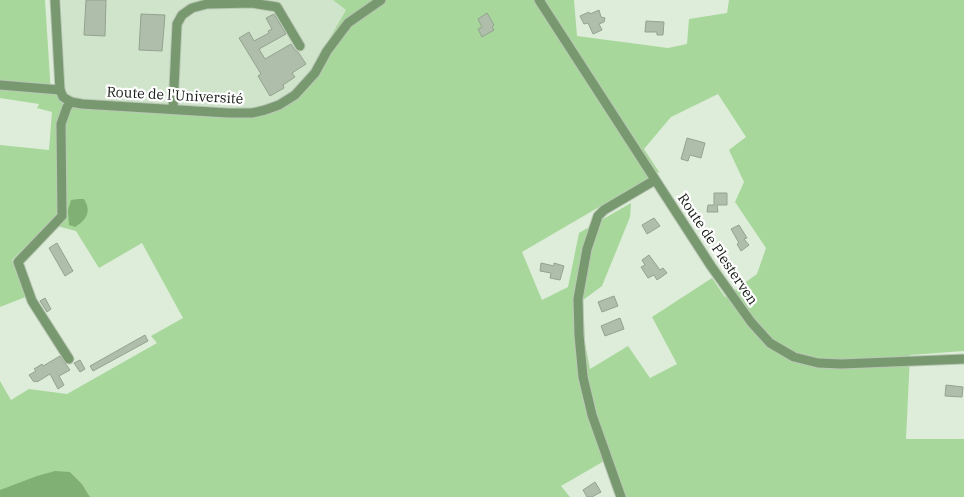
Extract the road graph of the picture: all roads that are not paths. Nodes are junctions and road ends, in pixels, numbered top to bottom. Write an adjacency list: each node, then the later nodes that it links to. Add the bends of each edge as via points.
1 (55, 0): 6 (street)
2 (381, 0): 8 (street, Route de l'Université, via 348,23 315,73 295,95 280,105 252,113)
3 (539, 0): 9 (street, Route de Plesterven)
4 (300, 46): 8 (street, via 277,7 252,3 207,4 192,8 182,15 177,24)
5 (0, 85): 6 (street)
6 (60, 90): 7 (street)
7 (70, 102): 8 (street, Route de l'Université); 10 (street, via 61,124 62,216 18,262 32,301)
8 (173, 109)
9 (655, 180): 11 (street, Route de Plesterven, via 750,322 770,343 794,357 841,364); 12 (street, via 598,216 587,248 578,299 583,377 592,416)
10 (69, 359)
11 (964, 359)
12 (620, 497)

